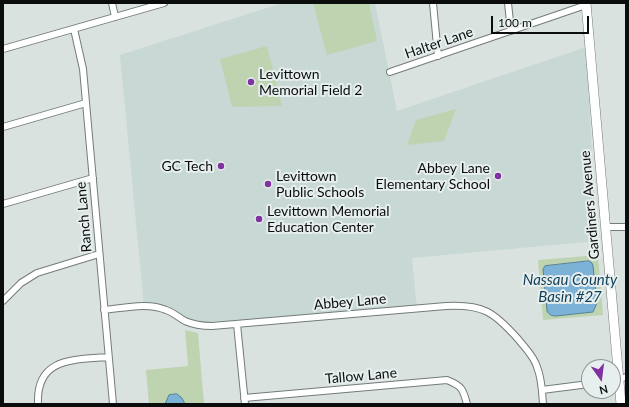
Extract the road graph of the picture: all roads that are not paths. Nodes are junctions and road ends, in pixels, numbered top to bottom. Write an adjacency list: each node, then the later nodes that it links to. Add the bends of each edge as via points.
1 (112, 3): 6 (street)
2 (164, 3): 6 (street)
3 (433, 3): 10 (street)
4 (508, 3): 8 (street)
5 (586, 4): 8 (street, Halter Lane); 16 (main road, Gardiners Avenue)
6 (115, 17): 7 (street)
7 (74, 29): 9 (street); 12 (street, Ranch Lane, via 83,68)
8 (511, 31): 10 (street, Halter Lane)
9 (3, 49)
10 (438, 56): 11 (street, Halter Lane)
11 (390, 72)
12 (86, 103): 13 (street); 14 (street, Ranch Lane)
13 (3, 127)
14 (93, 178): 15 (street); 18 (street, Ranch Lane)
15 (3, 204)
16 (606, 227): 17 (street); 23 (main road, Gardiners Avenue)
17 (626, 227)
18 (99, 254): 19 (street, via 37,273 21,283); 20 (street, Ranch Lane)
19 (3, 301)
20 (104, 310): 21 (street, Abbey Lane, via 154,307 166,310 198,326); 22 (street, Ranch Lane)
21 (237, 324): 25 (street, Abbey Lane, via 446,306 462,305 477,308 497,317 529,352 537,366); 26 (street)
22 (108, 357): 27 (street, via 68,360 54,366 45,374 40,385); 28 (street, Ranch Lane)
23 (617, 359)
24 (581, 385): 25 (street)
25 (542, 390): 30 (street, Abbey Lane)
26 (244, 401): 29 (street, Tallow Lane, via 447,380 457,384 464,391)
27 (38, 404)
28 (113, 404)
29 (467, 404)
30 (543, 404)

